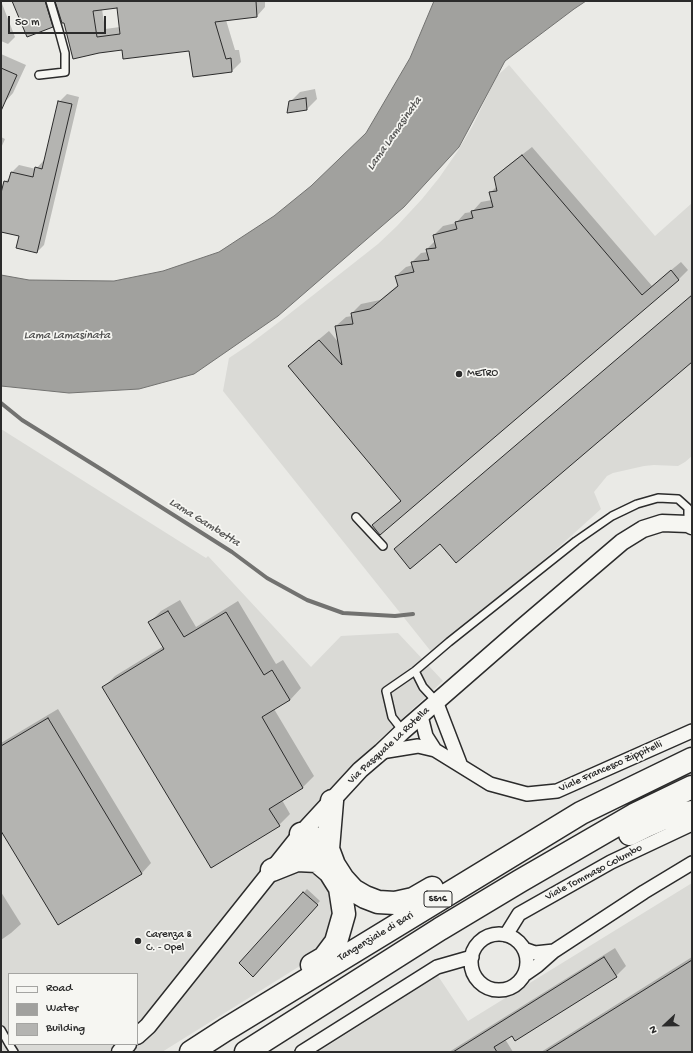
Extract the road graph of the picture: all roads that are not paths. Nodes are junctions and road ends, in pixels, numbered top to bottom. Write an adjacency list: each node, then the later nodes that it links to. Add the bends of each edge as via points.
1 (50, 1): 2 (lane, via 65,53 65,72)
2 (39, 75)
3 (356, 517): 5 (lane)
4 (690, 525): 6 (lane, via 688,508 678,499 658,498 637,504 612,516 576,541); 7 (street, Via Pasquale La Rotella, via 662,523 643,529 622,542)
5 (383, 546)
6 (415, 670): 7 (lane, via 423,687); 9 (lane, via 386,691 392,717)
7 (436, 702): 8 (street, Via Pasquale La Rotella); 14 (street)
8 (421, 716): 9 (street, Via Pasquale La Rotella); 11 (street, via 426,736)
9 (403, 731): 12 (street, Via Pasquale La Rotella)
10 (692, 731): 14 (street, Viale Francesco Zippitelli, via 557,791 527,794 490,784)
11 (435, 750): 12 (street, via 418,746); 14 (street, Viale Francesco Zippitelli)
12 (380, 752): 16 (street, Via Pasquale La Rotella)
13 (692, 759): 23 (highway, Tangenziale di Bari / SS16, via 581,813)
14 (461, 766)
15 (692, 787): 24 (highway, SS16, via 634,815)
16 (332, 800): 19 (street, Via Pasquale La Rotella); 20 (highway)
17 (692, 812): 24 (highway, via 662,819 646,826 554,876)
18 (692, 824): 25 (street, Viale Tommaso Columbo, via 610,862 519,914)
19 (301, 834): 20 (highway, via 322,840); 22 (street, Via Pasquale La Rotella)
20 (323, 855): 22 (highway, via 297,860); 23 (highway, via 353,890 365,898 378,902 395,903 413,899 453,875); 31 (highway, via 340,888 344,914 336,942 324,958 262,997)
21 (690, 867): 27 (street, via 644,892)
22 (272, 870): 32 (street, Via Pasquale La Rotella, via 148,1026)
23 (485, 870): 31 (highway, Tangenziale di Bari / SS16)
24 (520, 881): 35 (highway, SS16, via 440,928)
25 (506, 935): 26 (street); 28 (street, via 488,936 480,941)
26 (524, 949): 27 (street, via 535,953); 29 (street)
27 (554, 951): 29 (street)
28 (472, 957): 29 (street, via 474,974 479,982 495,990 512,987); 36 (street, via 437,967)
29 (524, 974)
30 (1, 1030): 33 (lane)
31 (225, 1030): 34 (highway, Tangenziale di Bari / SS16)
32 (138, 1035)
33 (8, 1042)
34 (190, 1052)
35 (246, 1052)
36 (302, 1052)

